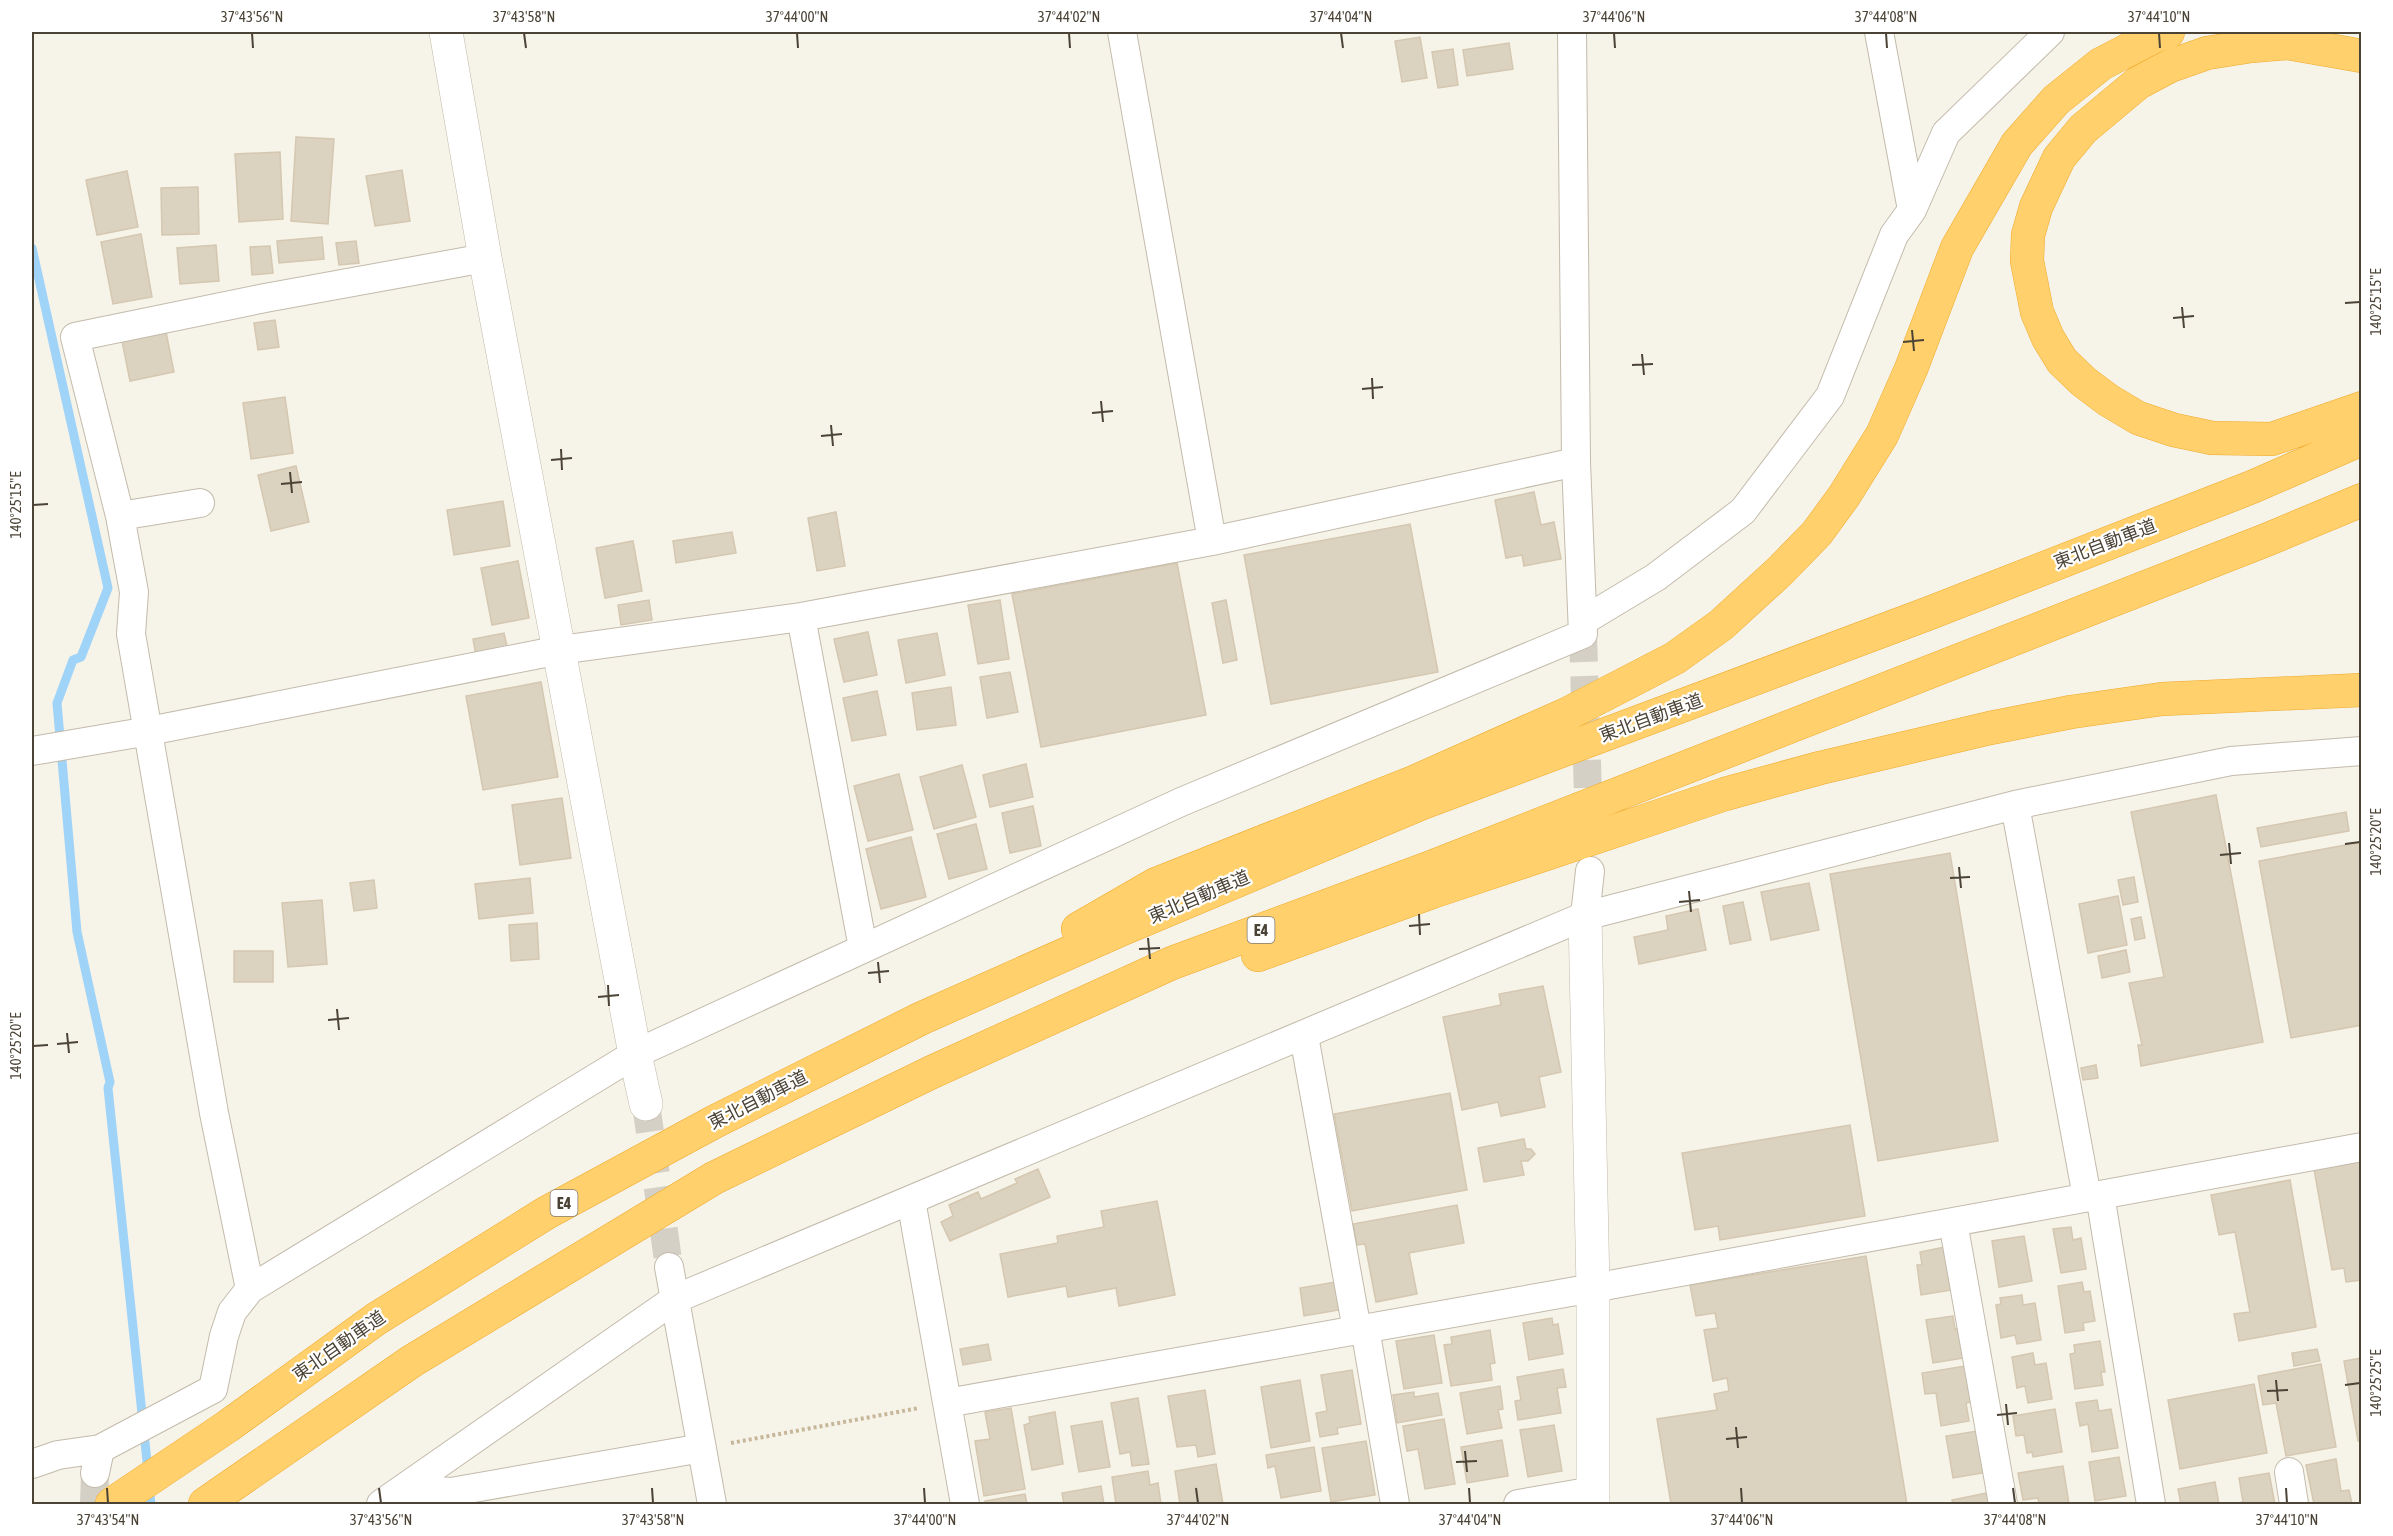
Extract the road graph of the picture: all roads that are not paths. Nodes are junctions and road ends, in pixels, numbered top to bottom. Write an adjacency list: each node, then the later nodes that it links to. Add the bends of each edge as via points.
1 (446, 32): 9 (street)
2 (1122, 32): 16 (street)
3 (1572, 32): 12 (street)
4 (1879, 32): 8 (street)
5 (2050, 32): 8 (street, via 1946,133)
6 (2168, 32): 28 (highway, via 2101,64 2056,100 2017,144 1957,248 1882,435 1817,533 1721,625 1675,658 1567,714 1414,782 1156,884)
7 (2361, 56): 10 (highway, via 2288,44 2251,46 2207,53 2138,83 2084,129 2059,158 2036,207 2028,235 2027,261 2037,312 2062,361 2100,394 2138,418 2212,438 2272,439)
8 (1912, 210): 18 (street, via 1894,235 1830,396 1743,511 1656,577)
9 (485, 258): 15 (street, via 75,337); 19 (street)
10 (2361, 408)
11 (2361, 439): 28 (highway, 東北自動車道 / E4, via 2252,487 1916,618 1422,803)
12 (1576, 462): 16 (street); 18 (street)
13 (2361, 500): 31 (highway, E4, via 1429,868 1172,963)
14 (200, 503): 15 (street)
15 (120, 516): 21 (street, via 134,592 131,634)
16 (1212, 541): 17 (street)
17 (801, 617): 19 (street); 27 (street)
18 (1583, 621): 27 (street, via 1583,634 1180,802)
19 (560, 650): 21 (street); 30 (street)
20 (2361, 690): 31 (highway, via 2162,699 2071,712 1820,768 1725,794 1443,889)
21 (149, 731): 22 (street); 39 (street, via 212,1101)
22 (32, 751)
23 (2361, 751): 24 (street, via 2230,761)
24 (2015, 805): 26 (street); 34 (street)
25 (1590, 871): 26 (street)
26 (1585, 916): 29 (street); 38 (street)
27 (863, 948): 30 (street)
28 (922, 1018): 49 (highway, 東北自動車道 / E4, via 714,1122 546,1213 376,1318 228,1426)
29 (1304, 1036): 35 (street); 41 (street)
30 (635, 1054): 32 (street); 39 (street)
31 (932, 1072): 47 (highway, E4, via 714,1178 412,1360)
32 (646, 1104)
33 (2361, 1147): 34 (street)
34 (2093, 1196): 36 (street); 56 (street)
35 (911, 1200): 40 (street); 42 (street)
36 (1953, 1222): 38 (street); 55 (street)
37 (669, 1267): 40 (street)
38 (1593, 1288): 41 (street); 48 (street)
39 (250, 1289): 44 (street, via 232,1312 213,1389 98,1461 57,1455)
40 (675, 1299): 43 (street); 46 (street)
41 (1361, 1329): 42 (street); 53 (street)
42 (947, 1402): 52 (street)
43 (702, 1448): 46 (street, via 451,1492); 51 (street)
44 (32, 1464)
45 (2289, 1472): 57 (street)
46 (404, 1489): 50 (street)
47 (214, 1497)
48 (1593, 1498): 54 (street)
49 (112, 1504)
50 (381, 1504)
51 (712, 1504)
52 (965, 1504)
53 (1395, 1504)
54 (1518, 1504)
55 (2003, 1504)
56 (2151, 1504)
57 (2294, 1504)

